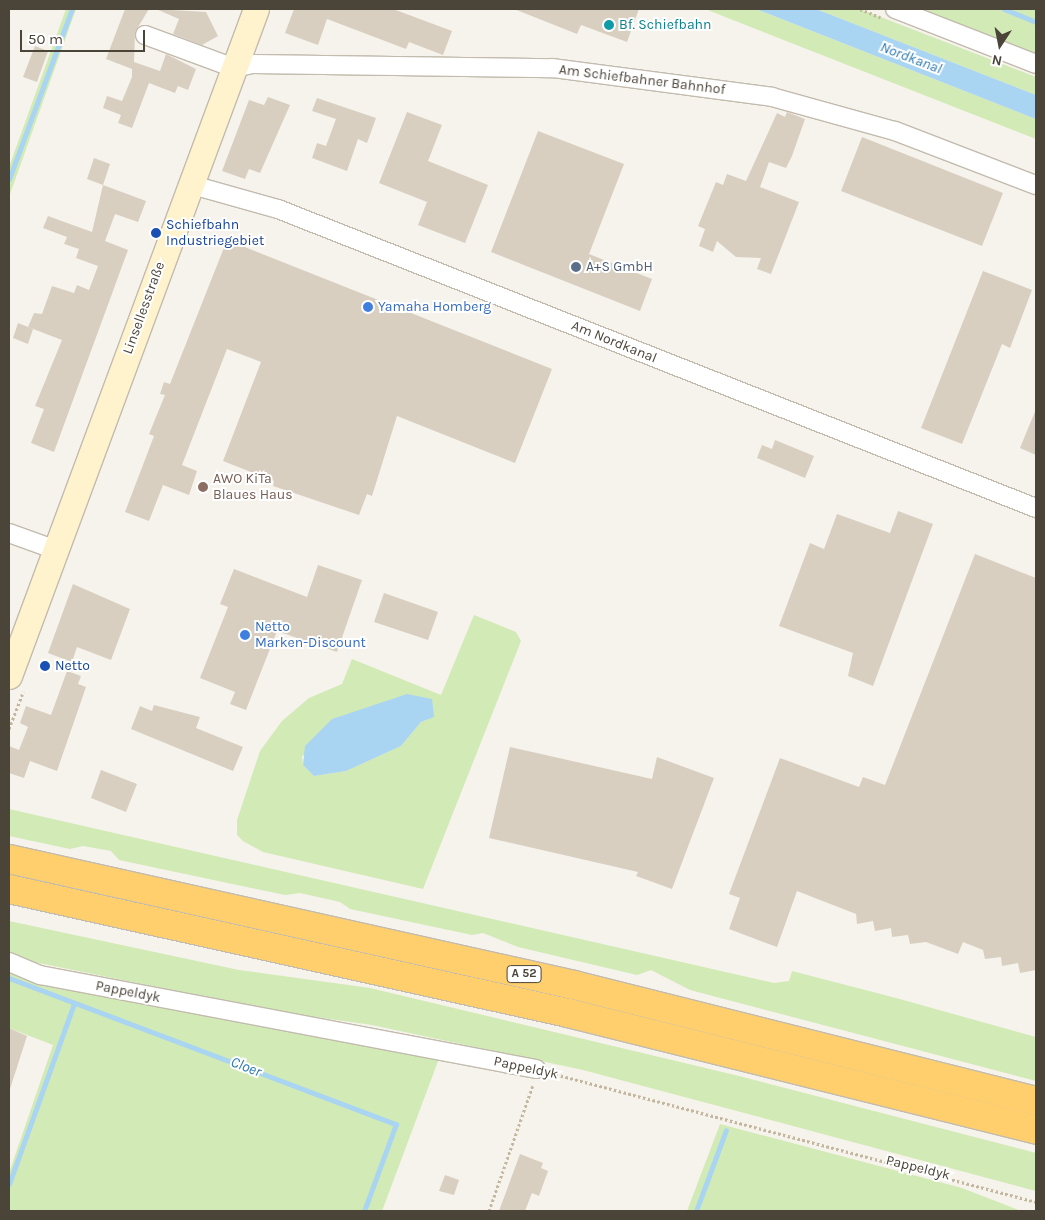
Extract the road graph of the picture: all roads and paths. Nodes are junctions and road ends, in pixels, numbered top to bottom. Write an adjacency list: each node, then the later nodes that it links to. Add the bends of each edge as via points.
1 (256, 9): 5 (street, Linsellesstraße)
2 (895, 9): 4 (street)
3 (145, 35): 5 (street)
4 (1036, 64)
5 (234, 68): 6 (street, Linsellesstraße); 7 (street, Am Schiefbahner Bahnhof, via 253,64 554,68 772,97 896,131)
6 (189, 184): 8 (street, Am Nordkanal, via 278,209); 10 (street, Linsellesstraße)
7 (1036, 185)
8 (1036, 508)
9 (9, 533): 10 (street)
10 (56, 550): 11 (street, Linsellesstraße)
11 (9, 676)
12 (9, 859): 16 (highway, A 52, via 574,985)
13 (9, 889): 17 (highway, A 52, via 559,1011)
14 (9, 962): 15 (street, Pappeldyk, via 40,975)
15 (536, 1069): 18 (path, Pappeldyk); 19 (path, via 527,1109)
16 (1036, 1100)
17 (1036, 1130)
18 (1036, 1202)
19 (489, 1211)

